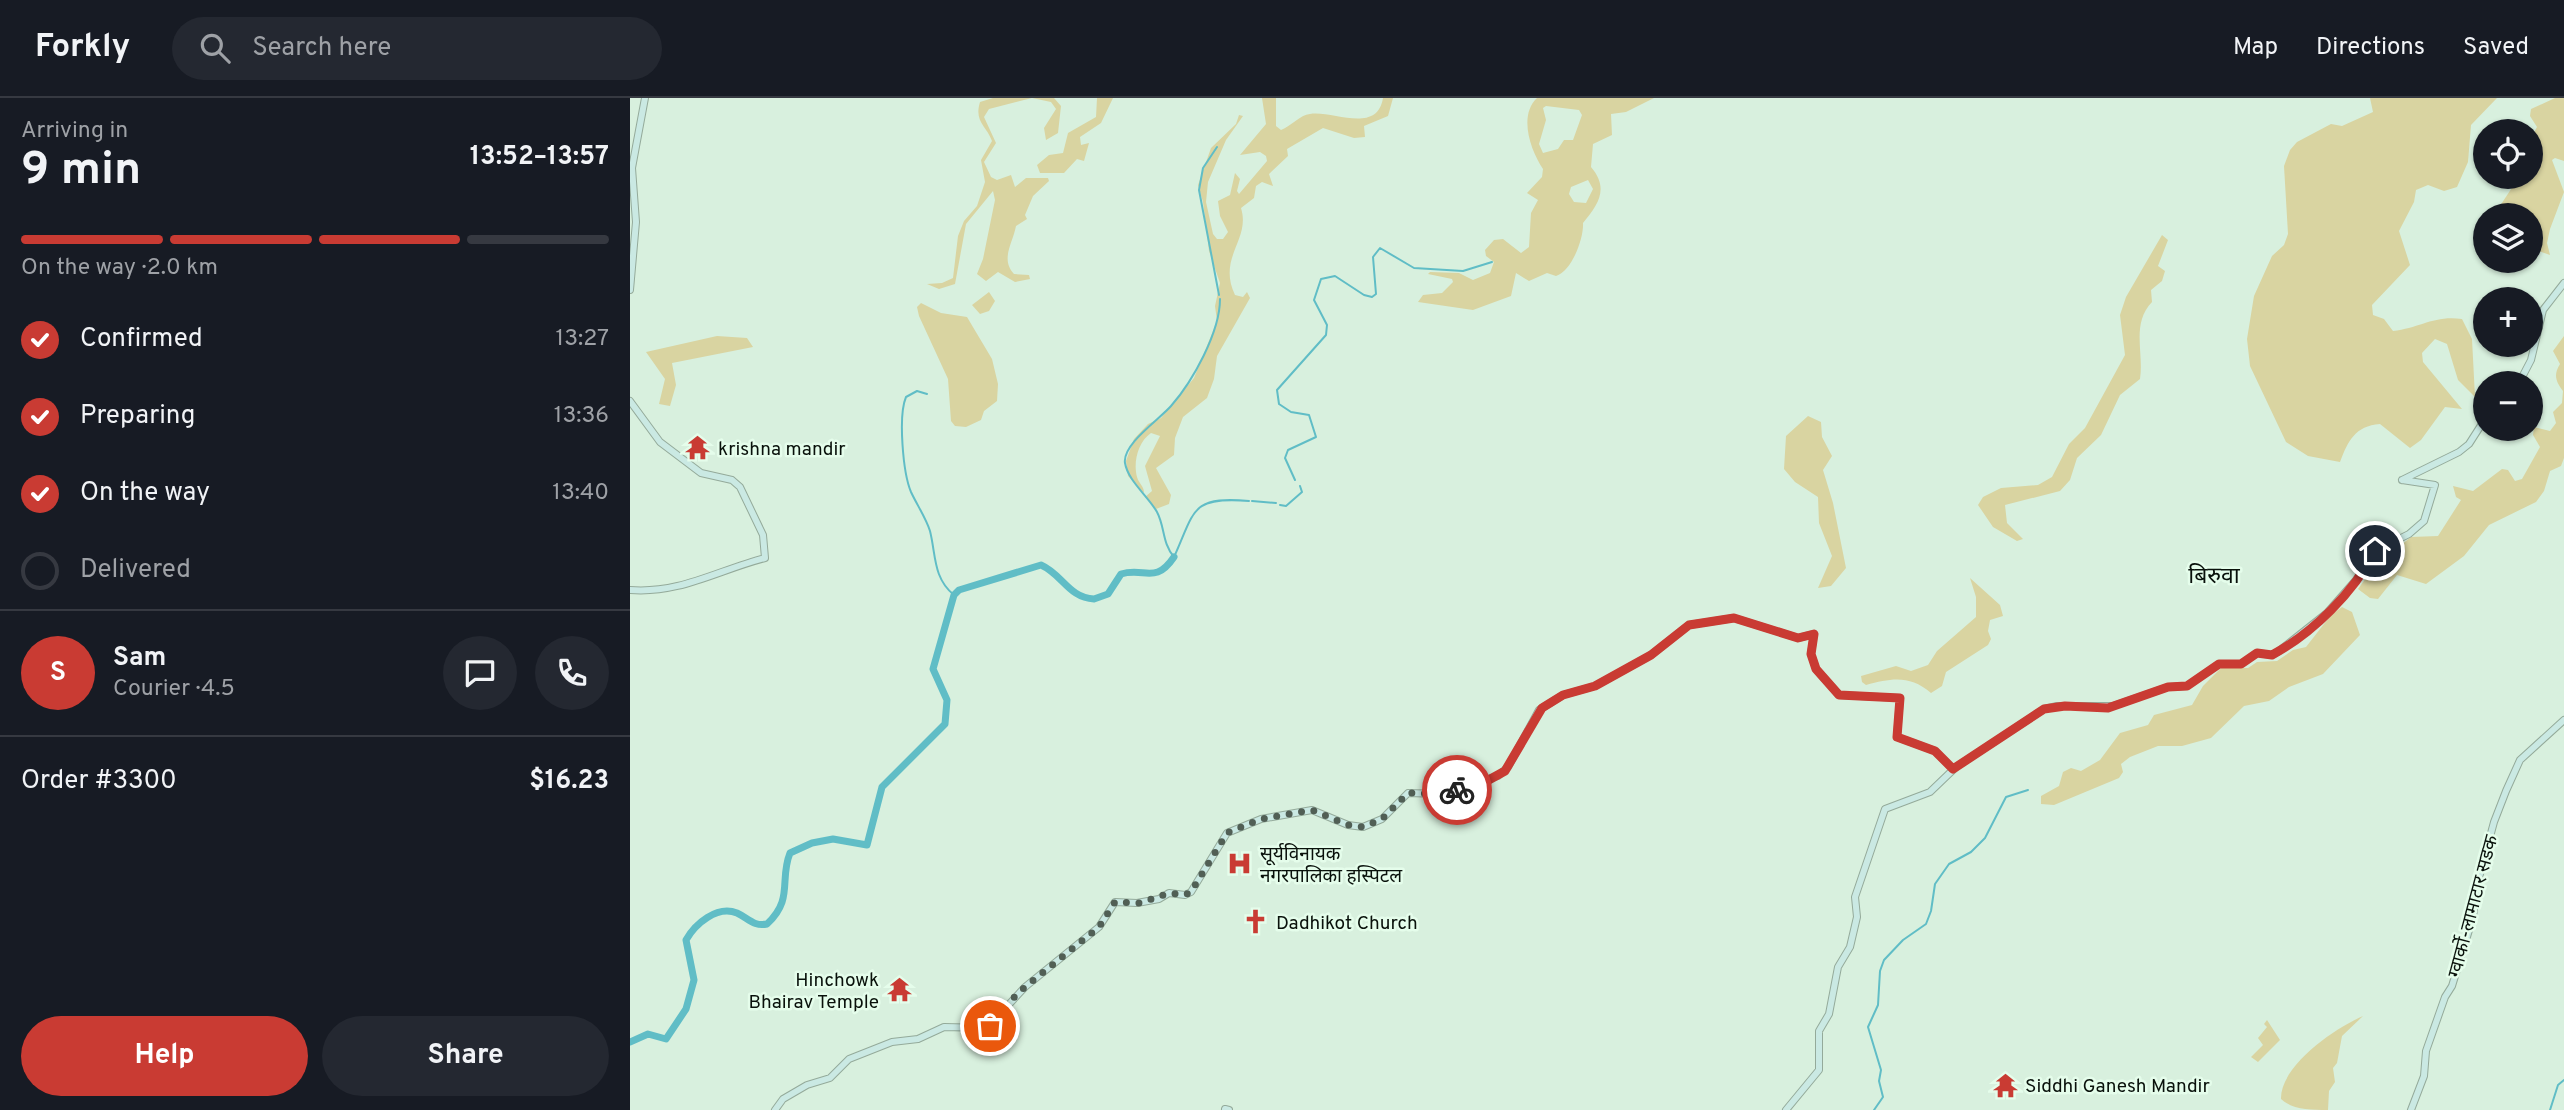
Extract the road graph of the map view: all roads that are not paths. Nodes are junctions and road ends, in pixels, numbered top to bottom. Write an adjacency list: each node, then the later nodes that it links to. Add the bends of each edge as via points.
1 (645, 98): 3 (street, via 632,168 636,222)
2 (2564, 283): 4 (street, via 2543,310)
3 (630, 290)
4 (2525, 371)
5 (630, 401): 7 (street, via 660,442 701,473 732,480 740,487 763,535 765,558 663,591)
6 (2473, 438): 9 (street, via 2459,452 2402,480 2435,485 2424,521 2375,551 2357,580 2327,613 2279,651 2257,653 2241,664 2219,664 2187,686 2168,687 2108,708 2044,709)
7 (630, 590)
8 (2564, 720): 12 (street, ग्वार्को-लामाटार सडक, via 2520,760 2498,811 2473,917 2426,1051 2424,1076)
9 (1953, 769): 10 (street, via 1935,751 1897,737 1900,698 1839,695 1816,669 1811,654 1814,634 1798,638 1734,618 1689,625 1651,655 1539,710 1508,767 1498,776 1440,794 1408,793 1382,819 1363,827 1312,810 1261,819 1227,833 1191,892 1169,893 1140,903 1115,902 1099,927 1025,987 987,1028 944,1027 918,1039 892,1042 849,1059 830,1078 807,1085 783,1099); 11 (street, via 1930,792 1885,809 1881,815 1855,897 1852,941 1838,967 1829,1014 1819,1031 1819,1070)
10 (775, 1110)
11 (1786, 1110)
12 (2411, 1110)

